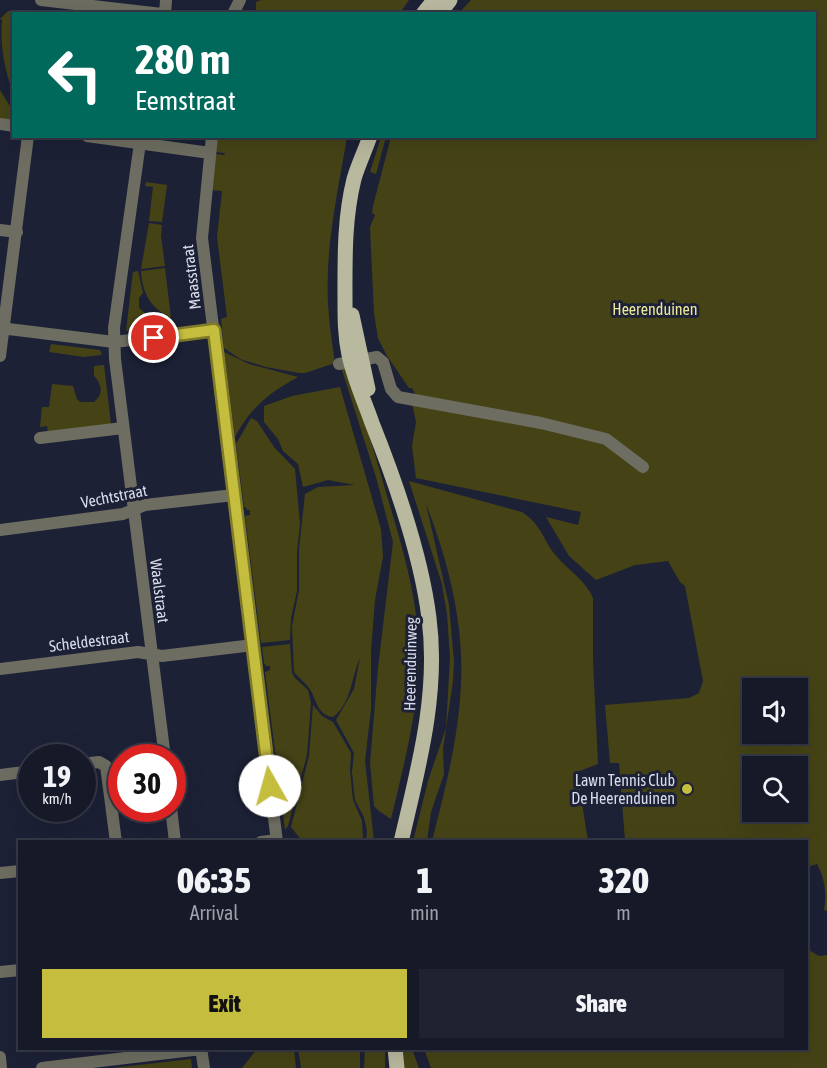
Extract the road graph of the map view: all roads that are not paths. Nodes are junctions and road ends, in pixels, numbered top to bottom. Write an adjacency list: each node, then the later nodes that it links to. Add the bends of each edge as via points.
1 (42, 0): 4 (street)
2 (434, 0): 5 (main road)
3 (450, 0): 6 (main road)
4 (147, 12)
5 (425, 12)
6 (441, 12)
7 (28, 138): 16 (street)
8 (102, 138): 12 (street)
9 (212, 138): 13 (street, Maasstraat)
10 (360, 138): 14 (main road, Heerenduinweg)
11 (369, 138): 14 (main road, Heerenduinweg)
12 (140, 143): 13 (street); 19 (street, Waalstraat)
13 (210, 153): 18 (street, Maasstraat, via 202,238)
14 (355, 176): 21 (main road, Heerenduinweg, via 345,240)
15 (0, 230): 16 (street)
16 (17, 232): 17 (street)
17 (2, 328): 19 (street); 20 (street)
18 (214, 330): 19 (street); 25 (street, Maasstraat)
19 (114, 342): 22 (street, Waalstraat)
20 (0, 356)
21 (351, 362): 24 (street, via 381,359 391,389 398,397 606,439); 39 (main road, Heerenduinweg, via 371,406 372,421 422,575 431,642 424,741)
22 (123, 428): 23 (street); 26 (street, Waalstraat)
23 (40, 438)
24 (643, 467)
25 (234, 495): 26 (street, Vechtstraat); 28 (street, Maasstraat)
26 (134, 509): 27 (street, Vechtstraat, via 123,514); 29 (street, Waalstraat)
27 (0, 530)
28 (253, 645): 29 (street, Scheldestraat, via 162,656); 38 (street, Maasstraat)
29 (152, 653): 30 (street, Scheldestraat); 31 (street, Waalstraat)
30 (0, 669)
31 (163, 744)
32 (96, 762): 36 (street, via 106,766)
33 (18, 773): 34 (street)
34 (0, 775)
35 (173, 822): 37 (street)
36 (116, 840)
37 (175, 840)
38 (277, 840)
39 (401, 840)
40 (18, 871): 41 (street)
41 (0, 873)
42 (18, 970): 43 (street)
43 (0, 972)
44 (193, 1050): 50 (street)
45 (201, 1050): 51 (street)
46 (389, 1050): 52 (main road)
47 (394, 1050): 53 (main road)
48 (0, 1057): 49 (street)
49 (1, 1068)
50 (42, 1068)
51 (204, 1068)
52 (388, 1068)
53 (397, 1068)

